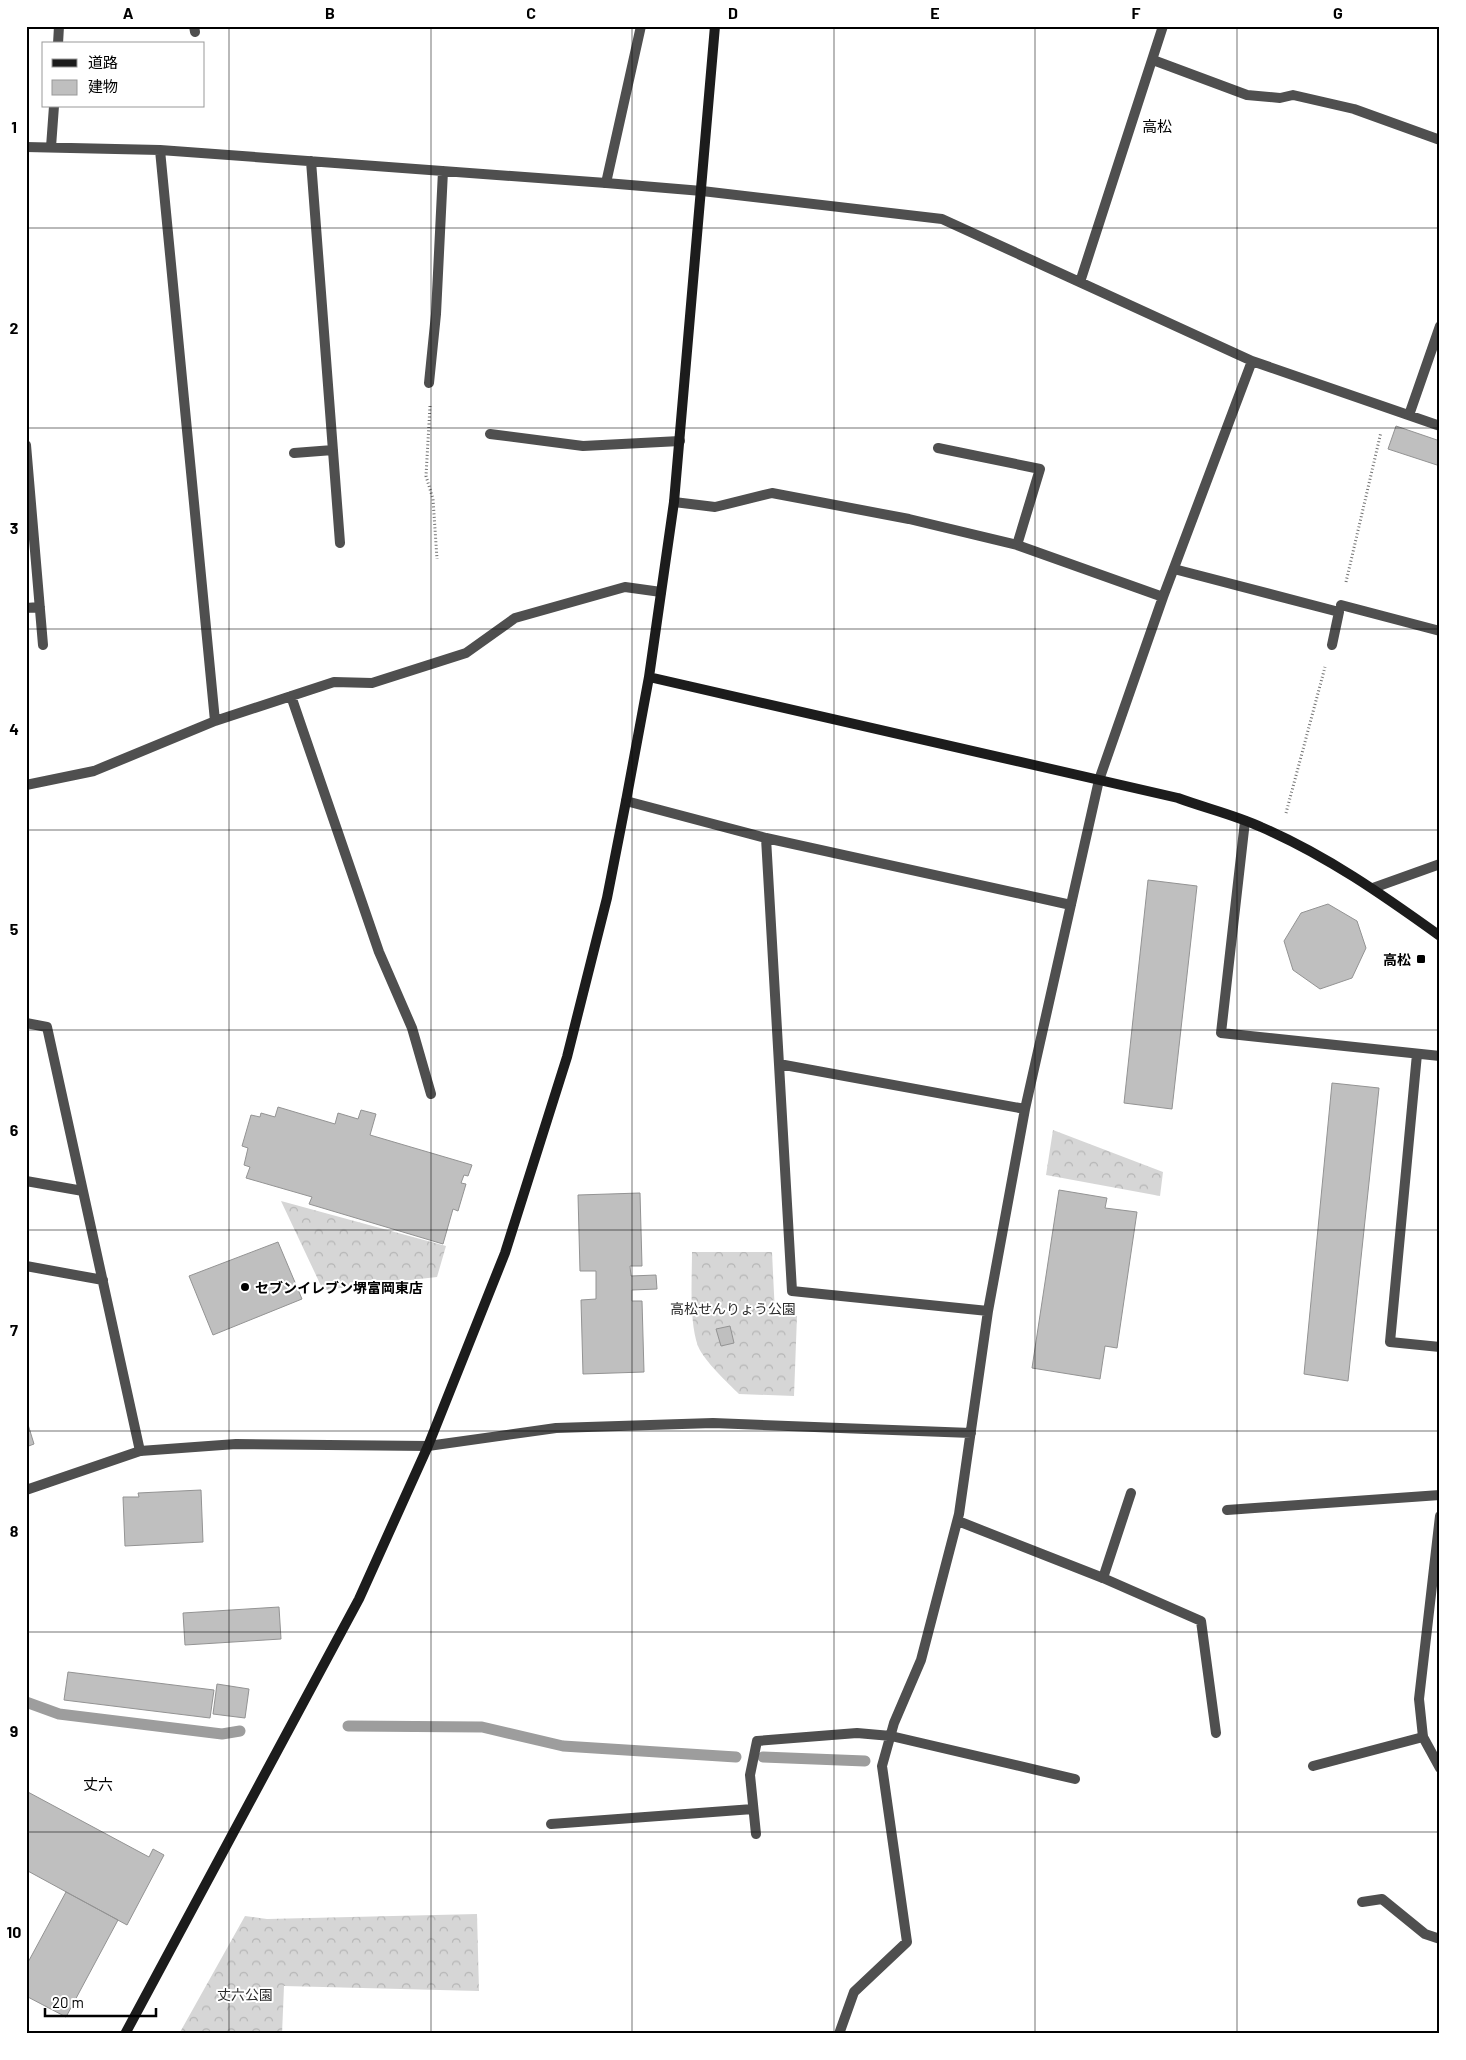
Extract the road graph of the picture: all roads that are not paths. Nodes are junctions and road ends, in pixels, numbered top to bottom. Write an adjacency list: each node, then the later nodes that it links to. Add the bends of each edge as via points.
1 (59, 26): 5 (street)
2 (641, 26): 14 (street)
3 (715, 26): 15 (street)
4 (1163, 26): 6 (street)
5 (58, 42)
6 (1153, 60): 8 (street, via 1247,95 1280,98 1293,95 1346,107); 16 (street)
7 (54, 108): 10 (street)
8 (1440, 140)
9 (26, 147): 10 (street)
10 (51, 147): 11 (street)
11 (160, 150): 12 (street); 42 (street)
12 (311, 161): 13 (street); 26 (street)
13 (443, 171): 14 (street); 19 (street)
14 (606, 183): 15 (street)
15 (702, 191): 16 (street, via 942,219); 23 (street)
16 (1080, 282): 18 (street)
17 (1440, 326): 20 (street)
18 (1252, 361): 20 (street); 31 (street)
19 (429, 384)
20 (1409, 415): 21 (street)
21 (1440, 426)
22 (490, 434): 23 (street, via 584,446)
23 (680, 441): 28 (street)
24 (26, 445): 35 (street)
25 (938, 448): 30 (street, via 1040,469)
26 (333, 450): 27 (street); 29 (street)
27 (294, 453)
28 (674, 502): 30 (street, via 715,507 772,493 909,519); 32 (street)
29 (340, 543)
30 (1017, 545): 33 (street)
31 (1174, 569): 33 (street); 39 (street, via 1339,612)
32 (661, 592): 40 (street); 41 (street, via 624,587 515,618 466,653 372,683 334,682)
33 (1163, 597): 43 (street)
34 (1341, 605): 37 (street)
35 (40, 607): 36 (street); 38 (street)
36 (26, 608)
37 (1440, 631)
38 (43, 645)
39 (1332, 645)
40 (648, 677): 43 (street); 45 (street)
41 (291, 696): 42 (street); 56 (street, via 379,952 412,1028)
42 (215, 721): 44 (street, via 94,770)
43 (1100, 780): 46 (street, via 1178,798); 50 (street)
44 (26, 785)
45 (626, 801): 47 (street); 65 (street, via 607,898 564,1066 505,1253)
46 (1245, 821): 49 (street, via 1345,870); 53 (street, via 1221,1033)
47 (766, 838): 50 (street); 55 (street)
48 (1440, 864): 49 (street)
49 (1373, 888): 51 (street)
50 (1071, 906): 57 (street)
51 (1440, 936)
52 (26, 1023): 59 (street, via 47,1027)
53 (1417, 1054): 54 (street); 63 (street, via 1390,1342)
54 (1440, 1056)
55 (779, 1064): 57 (street); 62 (street, via 792,1290)
56 (431, 1094)
57 (1025, 1109): 62 (street)
58 (26, 1182): 59 (street)
59 (83, 1191): 61 (street)
60 (26, 1266): 61 (street)
61 (103, 1280): 66 (street)
62 (988, 1311): 64 (street)
63 (1440, 1347)
64 (971, 1432): 65 (street, via 713,1423 556,1428); 72 (street)
65 (428, 1446): 66 (street, via 236,1444); 85 (street, via 359,1599)
66 (140, 1451): 67 (street)
67 (26, 1490)
68 (1131, 1493): 73 (street)
69 (1440, 1495): 70 (street)
70 (1226, 1510)
71 (1440, 1516): 76 (street, via 1419,1699)
72 (958, 1521): 73 (street); 75 (street, via 920,1660)
73 (1103, 1578): 74 (street, via 1202,1621)
74 (1216, 1733)
75 (891, 1736): 79 (street); 80 (street, via 857,1733 757,1741 750,1775); 86 (street, via 882,1766 907,1942 854,1992)
76 (1423, 1737): 77 (street); 78 (street)
77 (1312, 1766)
78 (1440, 1768)
79 (1075, 1779)
80 (753, 1809): 81 (street); 82 (street)
81 (552, 1824)
82 (756, 1834)
83 (1362, 1902): 84 (street, via 1382,1899 1425,1934)
84 (1440, 1939)
85 (126, 2034)
86 (839, 2034)

